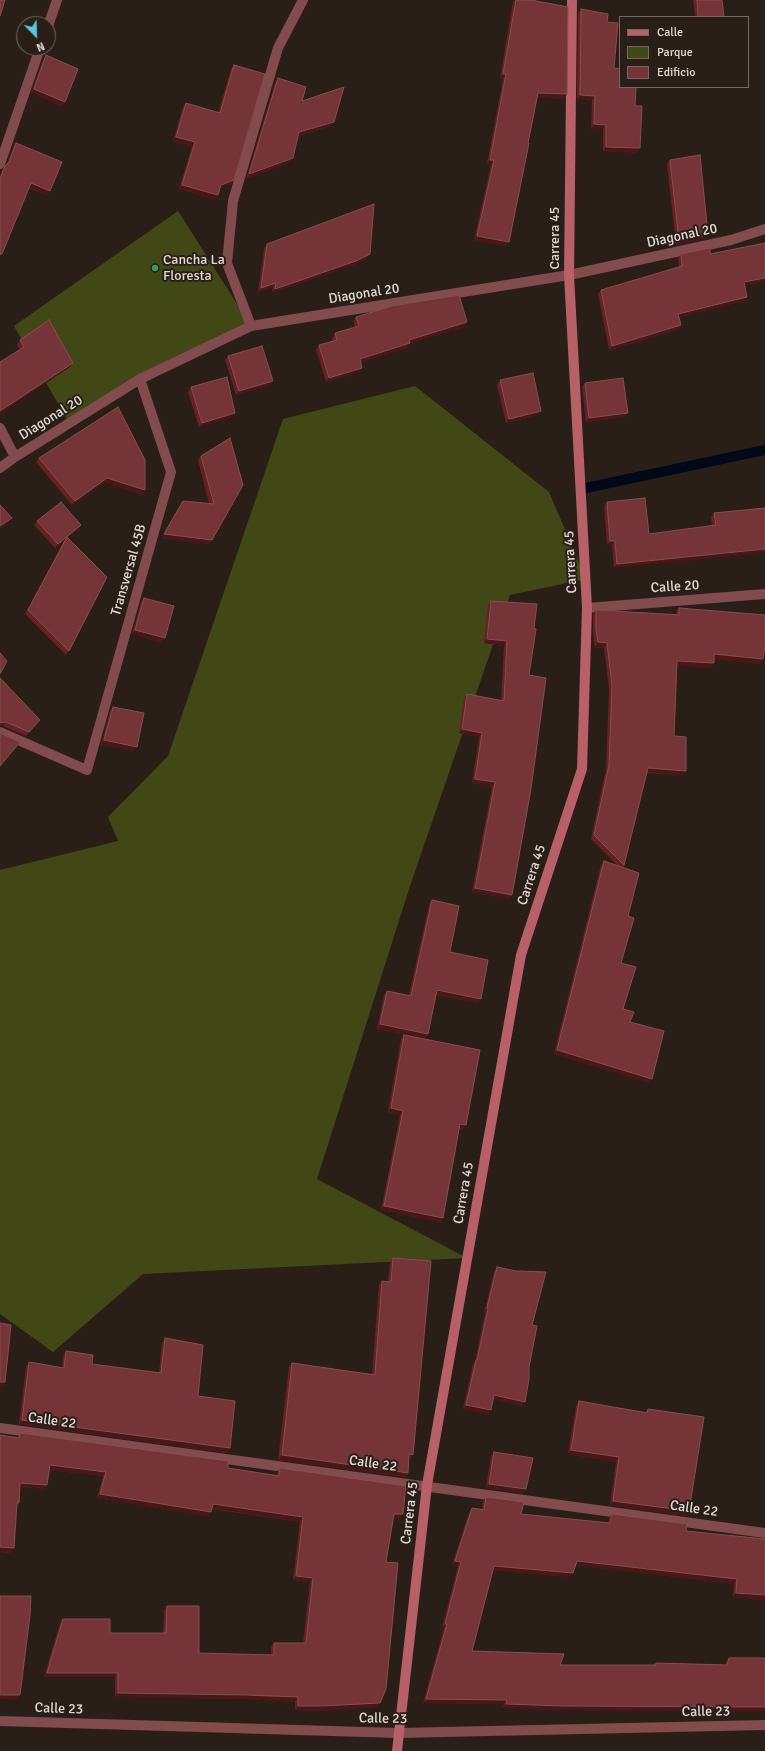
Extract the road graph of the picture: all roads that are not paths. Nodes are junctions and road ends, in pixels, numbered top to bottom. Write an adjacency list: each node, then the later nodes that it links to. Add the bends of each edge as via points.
1 (57, 0): 4 (street)
2 (303, 0): 9 (street, via 278,48 233,201 227,263)
3 (572, 0): 8 (street, Carrera 45)
4 (51, 16)
5 (37, 56): 6 (street)
6 (0, 164)
7 (765, 230): 8 (street, Diagonal 20, via 731,240)
8 (569, 275): 9 (street, Diagonal 20); 15 (street, Carrera 45)
9 (251, 326): 10 (street, Diagonal 20)
10 (140, 379): 12 (street, Diagonal 20); 16 (street, Transversal 45B, via 171,472 87,770)
11 (0, 428): 12 (street)
12 (15, 457): 13 (street, Diagonal 20)
13 (0, 468)
14 (765, 594): 15 (street, Calle 20)
15 (587, 608): 18 (street, Carrera 45, via 582,769 521,955)
16 (0, 732)
17 (0, 1428): 18 (street, Calle 22)
18 (427, 1485): 19 (street, Calle 22); 22 (street, Carrera 45)
19 (765, 1533)
20 (0, 1721): 22 (street, Calle 23)
21 (765, 1725): 22 (street, Calle 23)
22 (398, 1733): 23 (street, Carrera 45)
23 (397, 1751)

